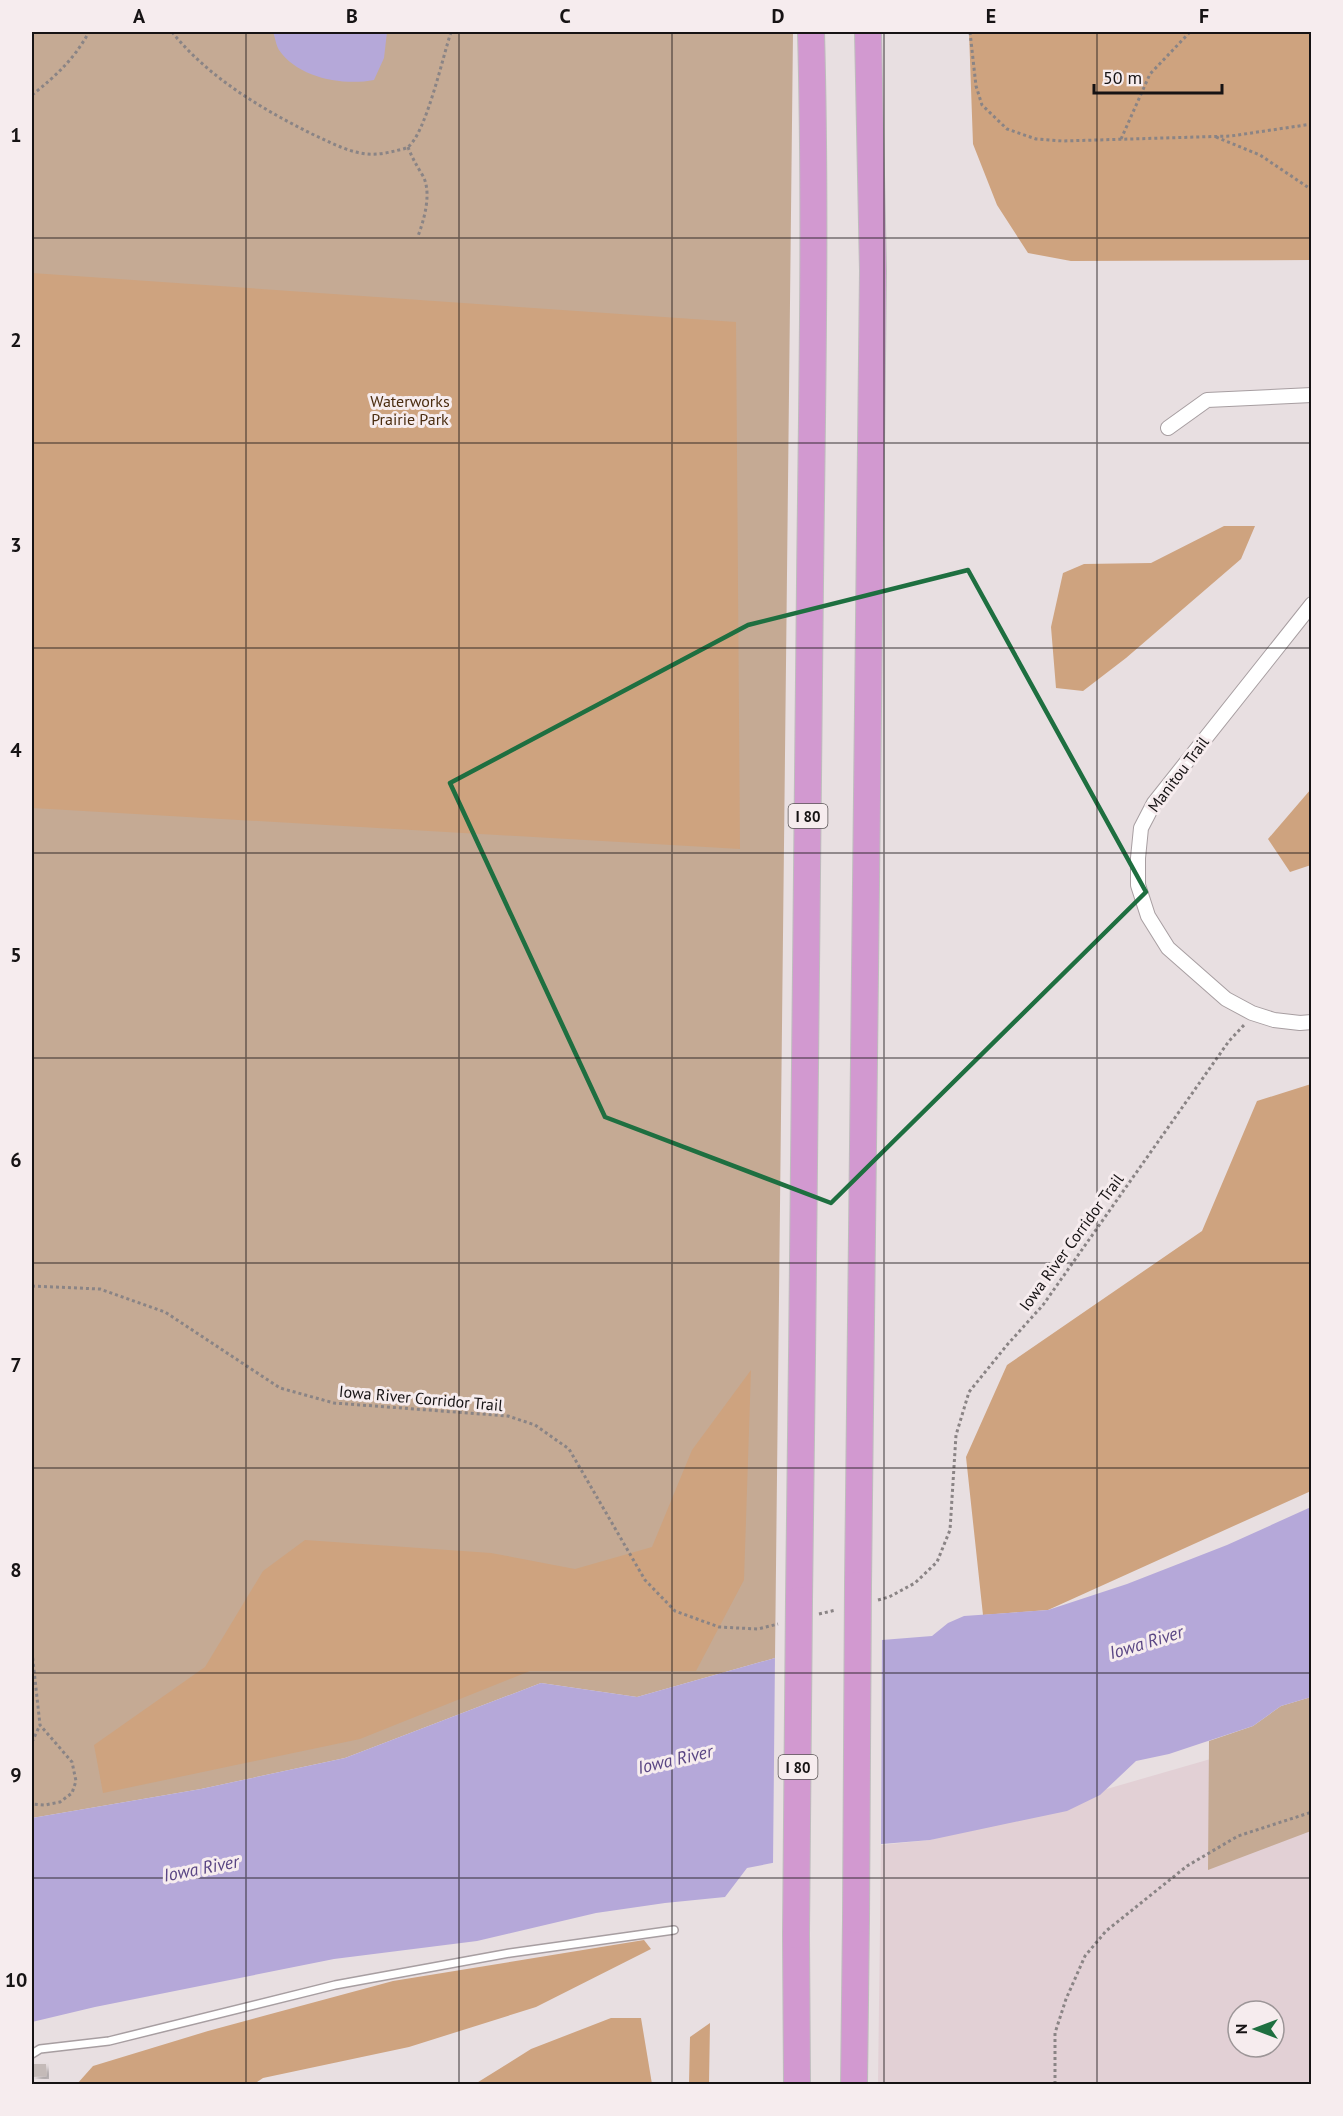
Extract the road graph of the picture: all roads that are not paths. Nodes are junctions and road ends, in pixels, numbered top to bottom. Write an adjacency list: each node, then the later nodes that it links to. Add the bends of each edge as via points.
1 (811, 32): 9 (highway, I 80, bridge, via 806,1607 796,1935)
2 (868, 32): 10 (highway, bridge, via 873,271 868,1592)
3 (1311, 395): 4 (street, via 1207,400)
4 (1168, 428)
5 (1311, 604): 6 (street, Manitou Trail, via 1154,803 1141,828 1138,858 1138,885 1148,916 1168,948 1226,999 1274,1020)
6 (1311, 1022)
7 (674, 1930): 8 (lane, via 510,1953 335,1985 109,2041 40,2049)
8 (32, 2054)
9 (796, 2085)
10 (854, 2085)

